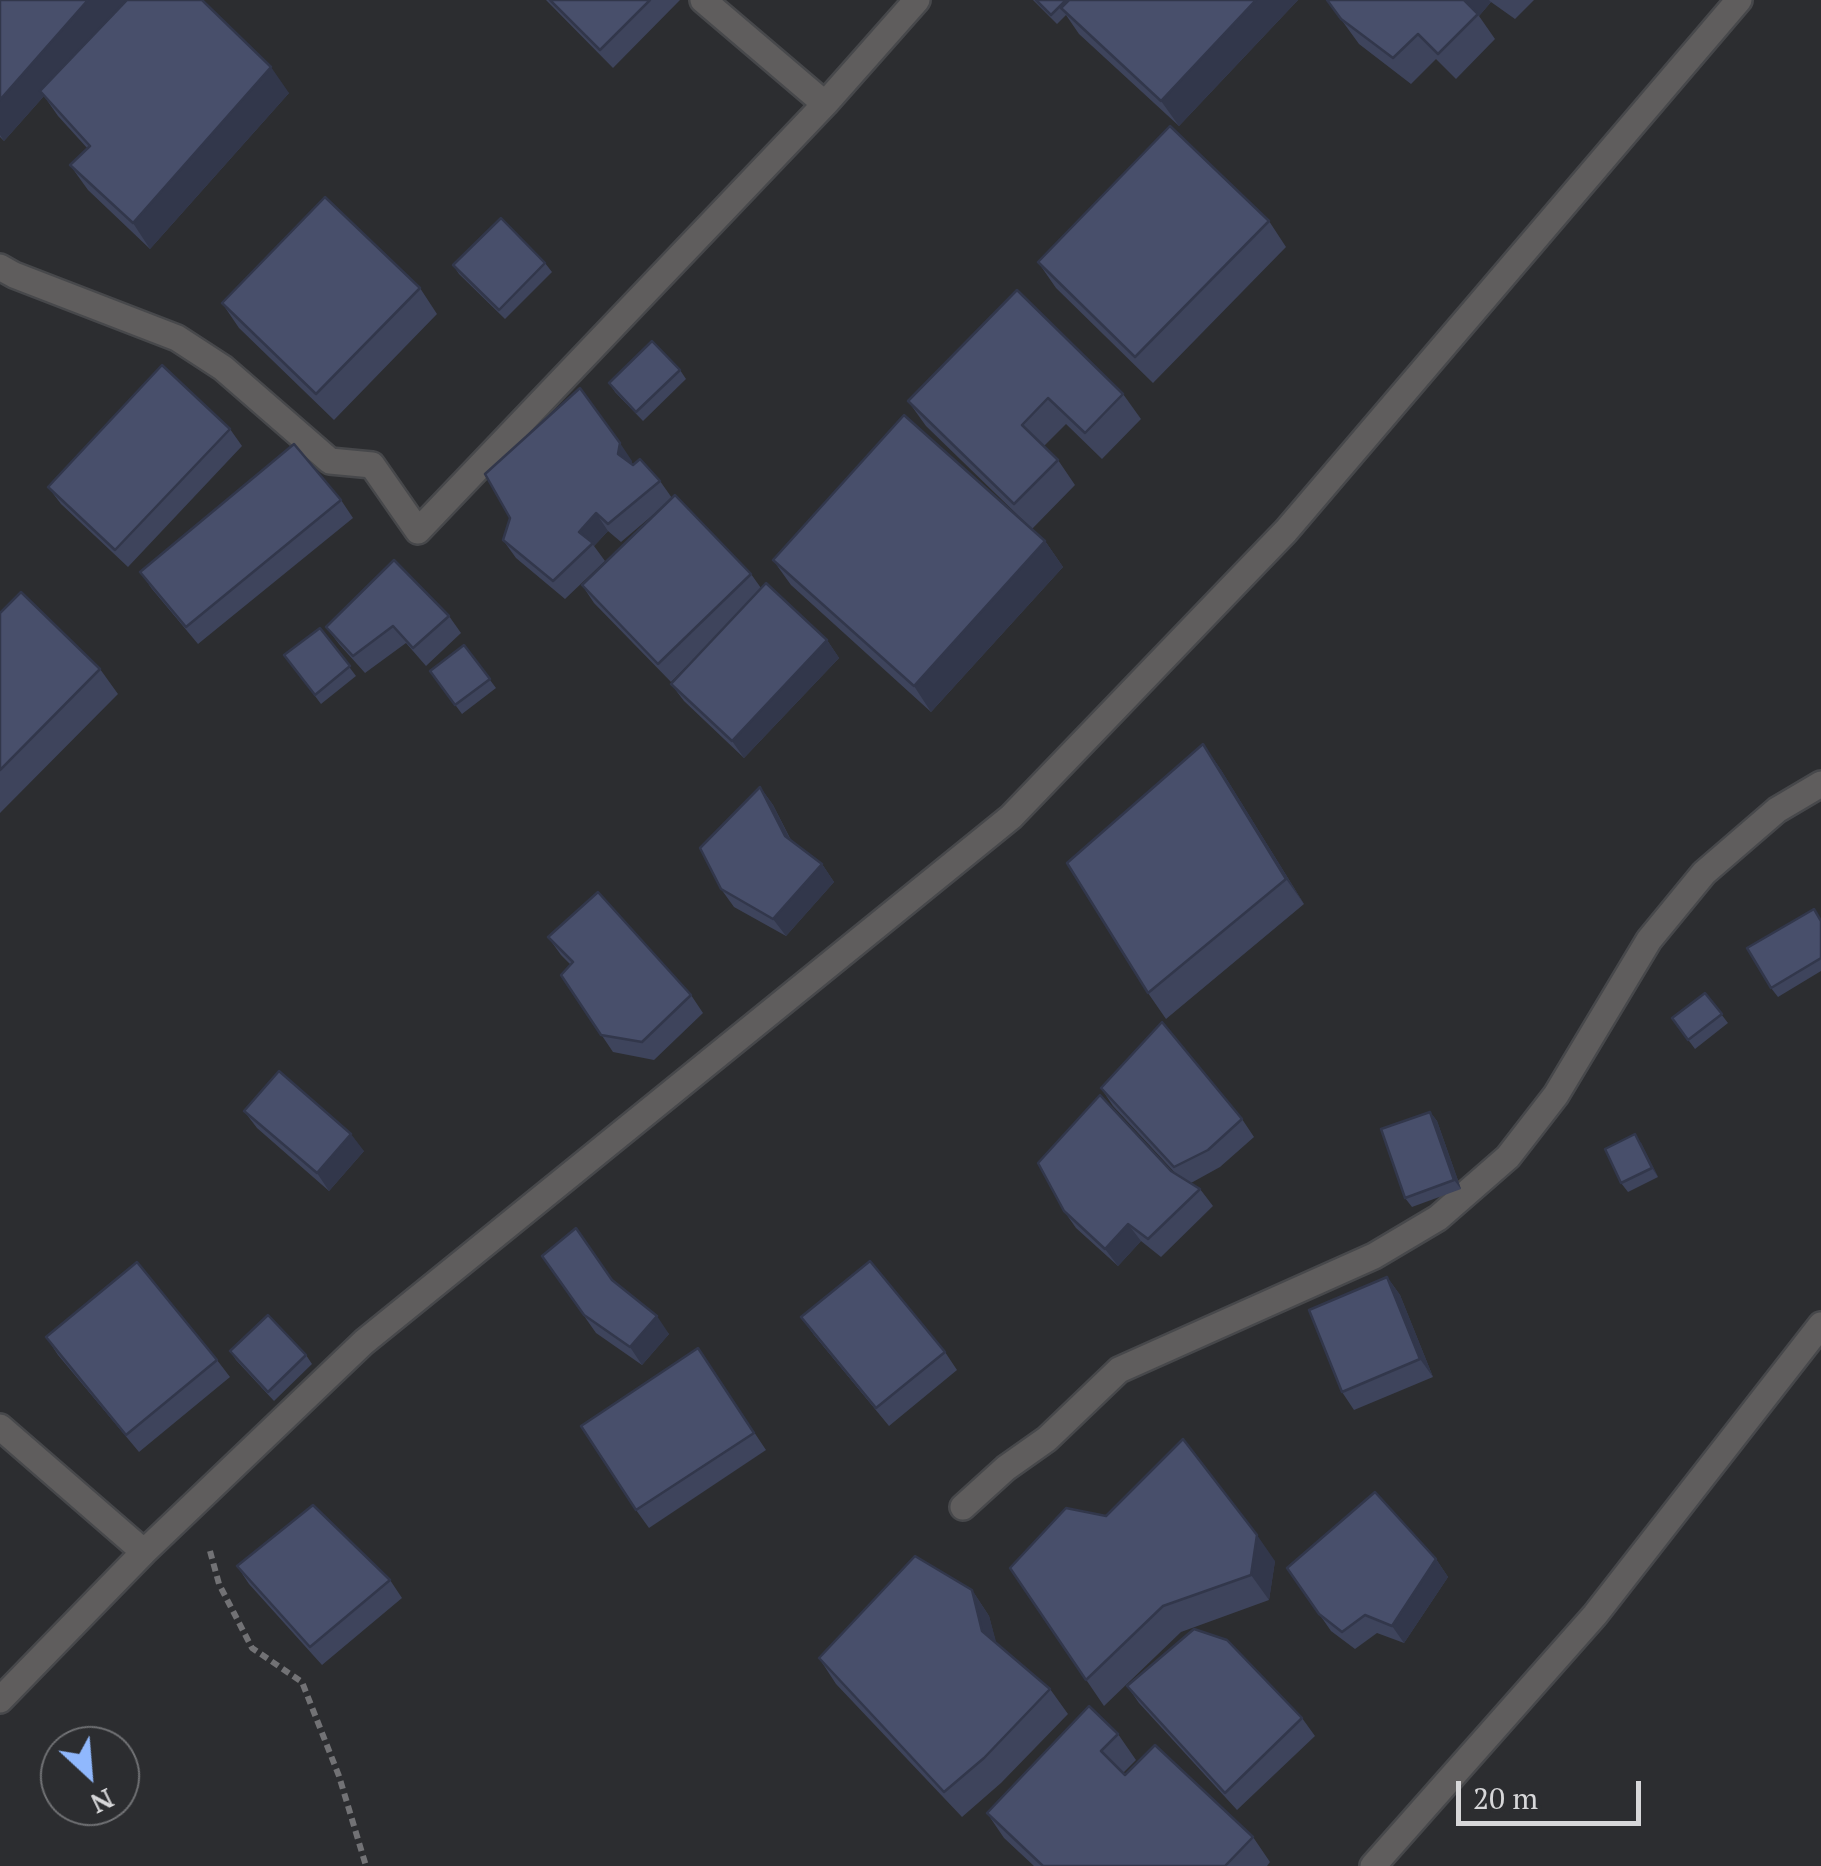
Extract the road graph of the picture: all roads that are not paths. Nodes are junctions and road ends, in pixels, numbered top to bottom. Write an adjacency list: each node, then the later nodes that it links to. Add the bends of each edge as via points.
1 (703, 0): 4 (street)
2 (917, 0): 4 (street)
3 (1738, 0): 10 (street, via 1286,531 1012,817 364,1342)
4 (824, 104): 5 (street, via 418,530 372,465 330,460 223,368 177,338)
5 (0, 267)
6 (1821, 784): 9 (street, via 1777,810 1704,873 1650,940 1556,1094 1508,1157 1438,1218 1374,1256 1119,1370)
7 (1821, 1325): 12 (street, via 1595,1616)
8 (0, 1427): 10 (street)
9 (964, 1506)
10 (144, 1552): 11 (street)
11 (0, 1700)
12 (1373, 1866)

